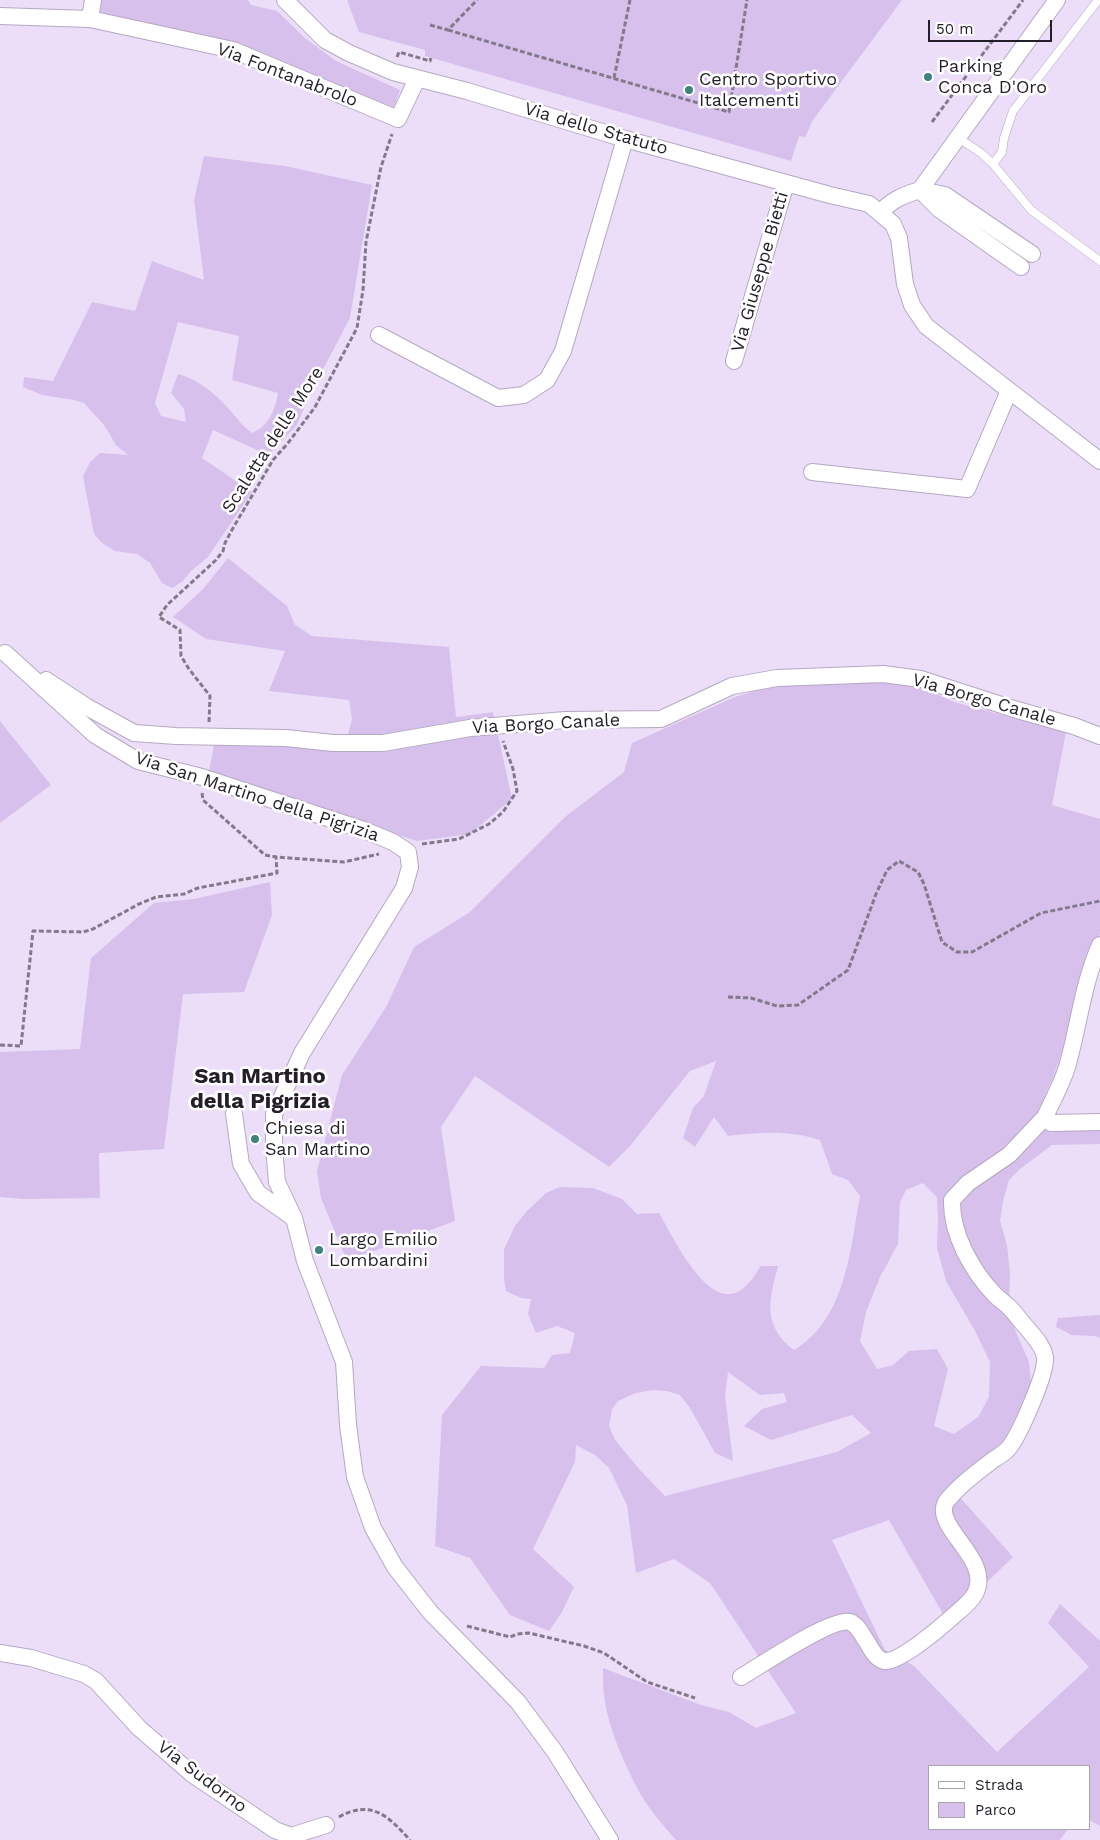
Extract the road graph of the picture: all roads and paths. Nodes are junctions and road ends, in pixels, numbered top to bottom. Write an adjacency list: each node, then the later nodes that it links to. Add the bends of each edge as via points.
1 (94, 0): 10 (street)
2 (285, 0): 14 (street, Via dello Statuto, via 326,40 393,72)
3 (477, 0): 12 (path)
4 (630, 0): 13 (path)
5 (746, 0): 13 (path, via 729,112)
6 (1023, 0): 16 (path)
7 (1057, 0): 17 (street)
8 (1098, 0): 19 (lane, via 1013,111 1002,152)
9 (0, 16): 10 (street, Via Fontanabrolo)
10 (90, 19): 15 (street, Via Fontanabrolo, via 233,50)
11 (430, 25): 12 (path, via 438,30)
12 (448, 30): 13 (path)
13 (614, 78)
14 (417, 79): 15 (street); 18 (street, Via dello Statuto)
15 (398, 119): 33 (path, Scaletta delle More, via 381,167 368,232 356,328 315,407 273,460 223,551 167,605 159,617 180,630 181,656 210,696)
16 (932, 122)
17 (957, 137): 19 (lane); 21 (street)
18 (625, 139): 20 (street, Via dello Statuto); 26 (street, via 563,350 547,380 524,395 498,398)
19 (993, 164): 24 (lane, via 1031,210)
20 (786, 183): 22 (street, Via dello Statuto, via 869,204); 27 (street, Via Giuseppe Bietti)
21 (920, 190): 22 (street, via 901,196); 23 (street, via 945,194); 25 (street, via 940,210)
22 (880, 213): 28 (street, via 893,224 899,238 907,291 926,326)
23 (1032, 254)
24 (1100, 261)
25 (1021, 267)
26 (379, 335)
27 (734, 361)
28 (1009, 391): 29 (street); 30 (street, via 967,489)
29 (1100, 462)
30 (812, 472)
31 (2, 651): 33 (street, Via Borgo Canale, via 87,707 134,733); 35 (street, Via San Martino della Pigrizia, via 95,735 138,761)
32 (500, 726): 33 (street, Via Borgo Canale, via 383,742); 34 (street, Via Borgo Canale, via 566,720 661,719 732,686 777,678 883,674 921,679); 36 (path, via 516,791 503,812 489,824 459,839 414,844)
33 (208, 736)
34 (1100, 736)
35 (202, 777): 36 (street, Via San Martino della Pigrizia, via 364,830); 37 (path, via 203,800 265,855)
36 (408, 852): 37 (path, via 384,853 344,862); 45 (street, via 410,866 404,888 302,1053 274,1114 277,1182)
37 (276, 857): 41 (path, via 277,873 198,888 184,894 156,897 83,932 33,931 21,1046)
38 (1100, 901): 40 (path, via 1041,913 972,952 957,952 942,942 918,872 900,861 886,870 848,970 798,1005 777,1006 751,998)
39 (1100, 945): 43 (street, via 1082,996 1066,1069)
40 (728, 997)
41 (0, 1045)
42 (234, 1114): 45 (street, via 241,1164 258,1193)
43 (1045, 1117): 44 (street, via 1051,1122); 48 (street, via 1009,1155 968,1183 952,1200 957,1232 971,1264 996,1297 1011,1308 1042,1346 1045,1358 1031,1404 1008,1449 963,1484 945,1504 944,1514 980,1577 974,1595 938,1630 893,1660 880,1660 858,1628 850,1622 841,1622 802,1640)
44 (1100, 1122)
45 (294, 1218): 50 (street, via 305,1261 344,1362 348,1425 356,1477 373,1528 395,1566 430,1612 518,1702 555,1752)
46 (461, 1623): 49 (path, via 510,1637 529,1633 584,1646 604,1653 647,1682)
47 (0, 1653): 51 (street, Via Sudorno, via 31,1658 84,1674 96,1681 138,1728 192,1774 275,1830 291,1836)
48 (741, 1676)
49 (695, 1698)
50 (600, 1824): 53 (street); 54 (street)
51 (326, 1825): 52 (path, via 352,1810 371,1808 381,1812)
52 (410, 1840)
53 (610, 1840)
54 (622, 1840)

